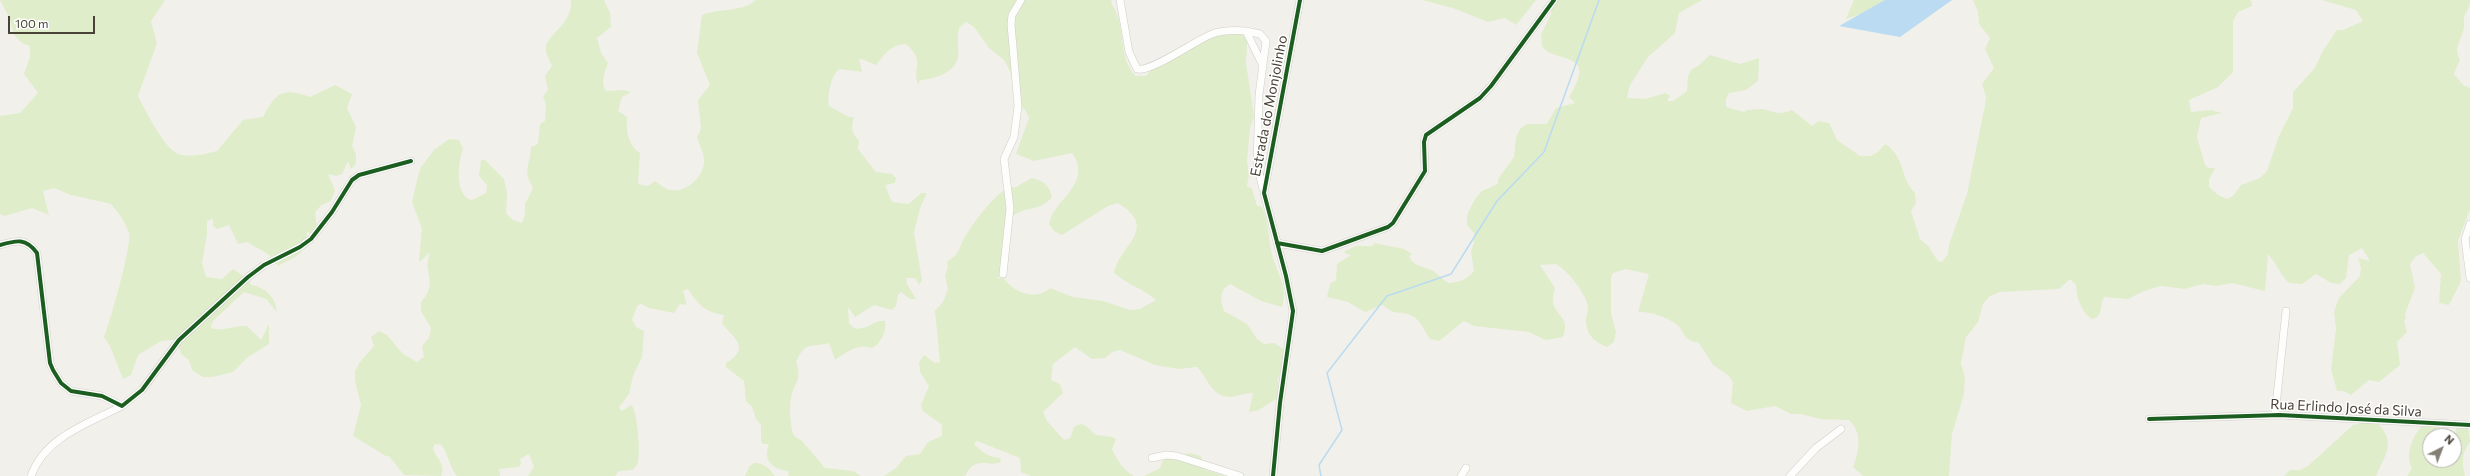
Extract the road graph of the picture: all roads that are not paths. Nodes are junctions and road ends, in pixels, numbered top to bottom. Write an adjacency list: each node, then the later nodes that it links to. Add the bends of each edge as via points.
1 (1021, 0): 12 (street, via 1012,15 1011,24 1018,106 1014,137 1004,159 1010,208)
2 (1120, 0): 5 (street, via 1131,60 1141,70 1149,69 1214,33 1228,30)
3 (1300, 0): 8 (street, Estrada do Monjolinho)
4 (1554, 0): 10 (street, via 1480,98 1426,134 1425,171 1393,223 1322,251)
5 (1246, 31): 6 (street); 6 (street, via 1264,36 1266,45)
6 (1263, 66): 8 (street, via 1259,95 1257,165)
7 (410, 161): 15 (street, via 355,177 322,227 311,239 264,265 248,277 179,340 142,390)
8 (1264, 192): 10 (street, Estrada do Monjolinho)
9 (2470, 224): 13 (street, via 2465,239)
10 (1277, 243): 24 (street, Estrada do Monjolinho, via 1293,311)
11 (0, 245): 15 (street, via 17,240 25,241 37,253 50,363 61,383 71,391 102,396)
12 (1002, 274)
13 (2470, 278)
14 (2286, 312): 16 (street)
15 (122, 406): 22 (street, via 52,444 40,457)
16 (2276, 415): 17 (street, Rua Erlindo José da Silva); 18 (street, Rua Erlindo José da Silva)
17 (2149, 419)
18 (2470, 425)
19 (1841, 429): 26 (street, via 1816,448)
20 (1152, 458): 23 (street, via 1177,456)
21 (1466, 468): 25 (street)
22 (30, 476)
23 (1240, 476)
24 (1273, 476)
25 (1461, 476)
26 (1790, 476)

